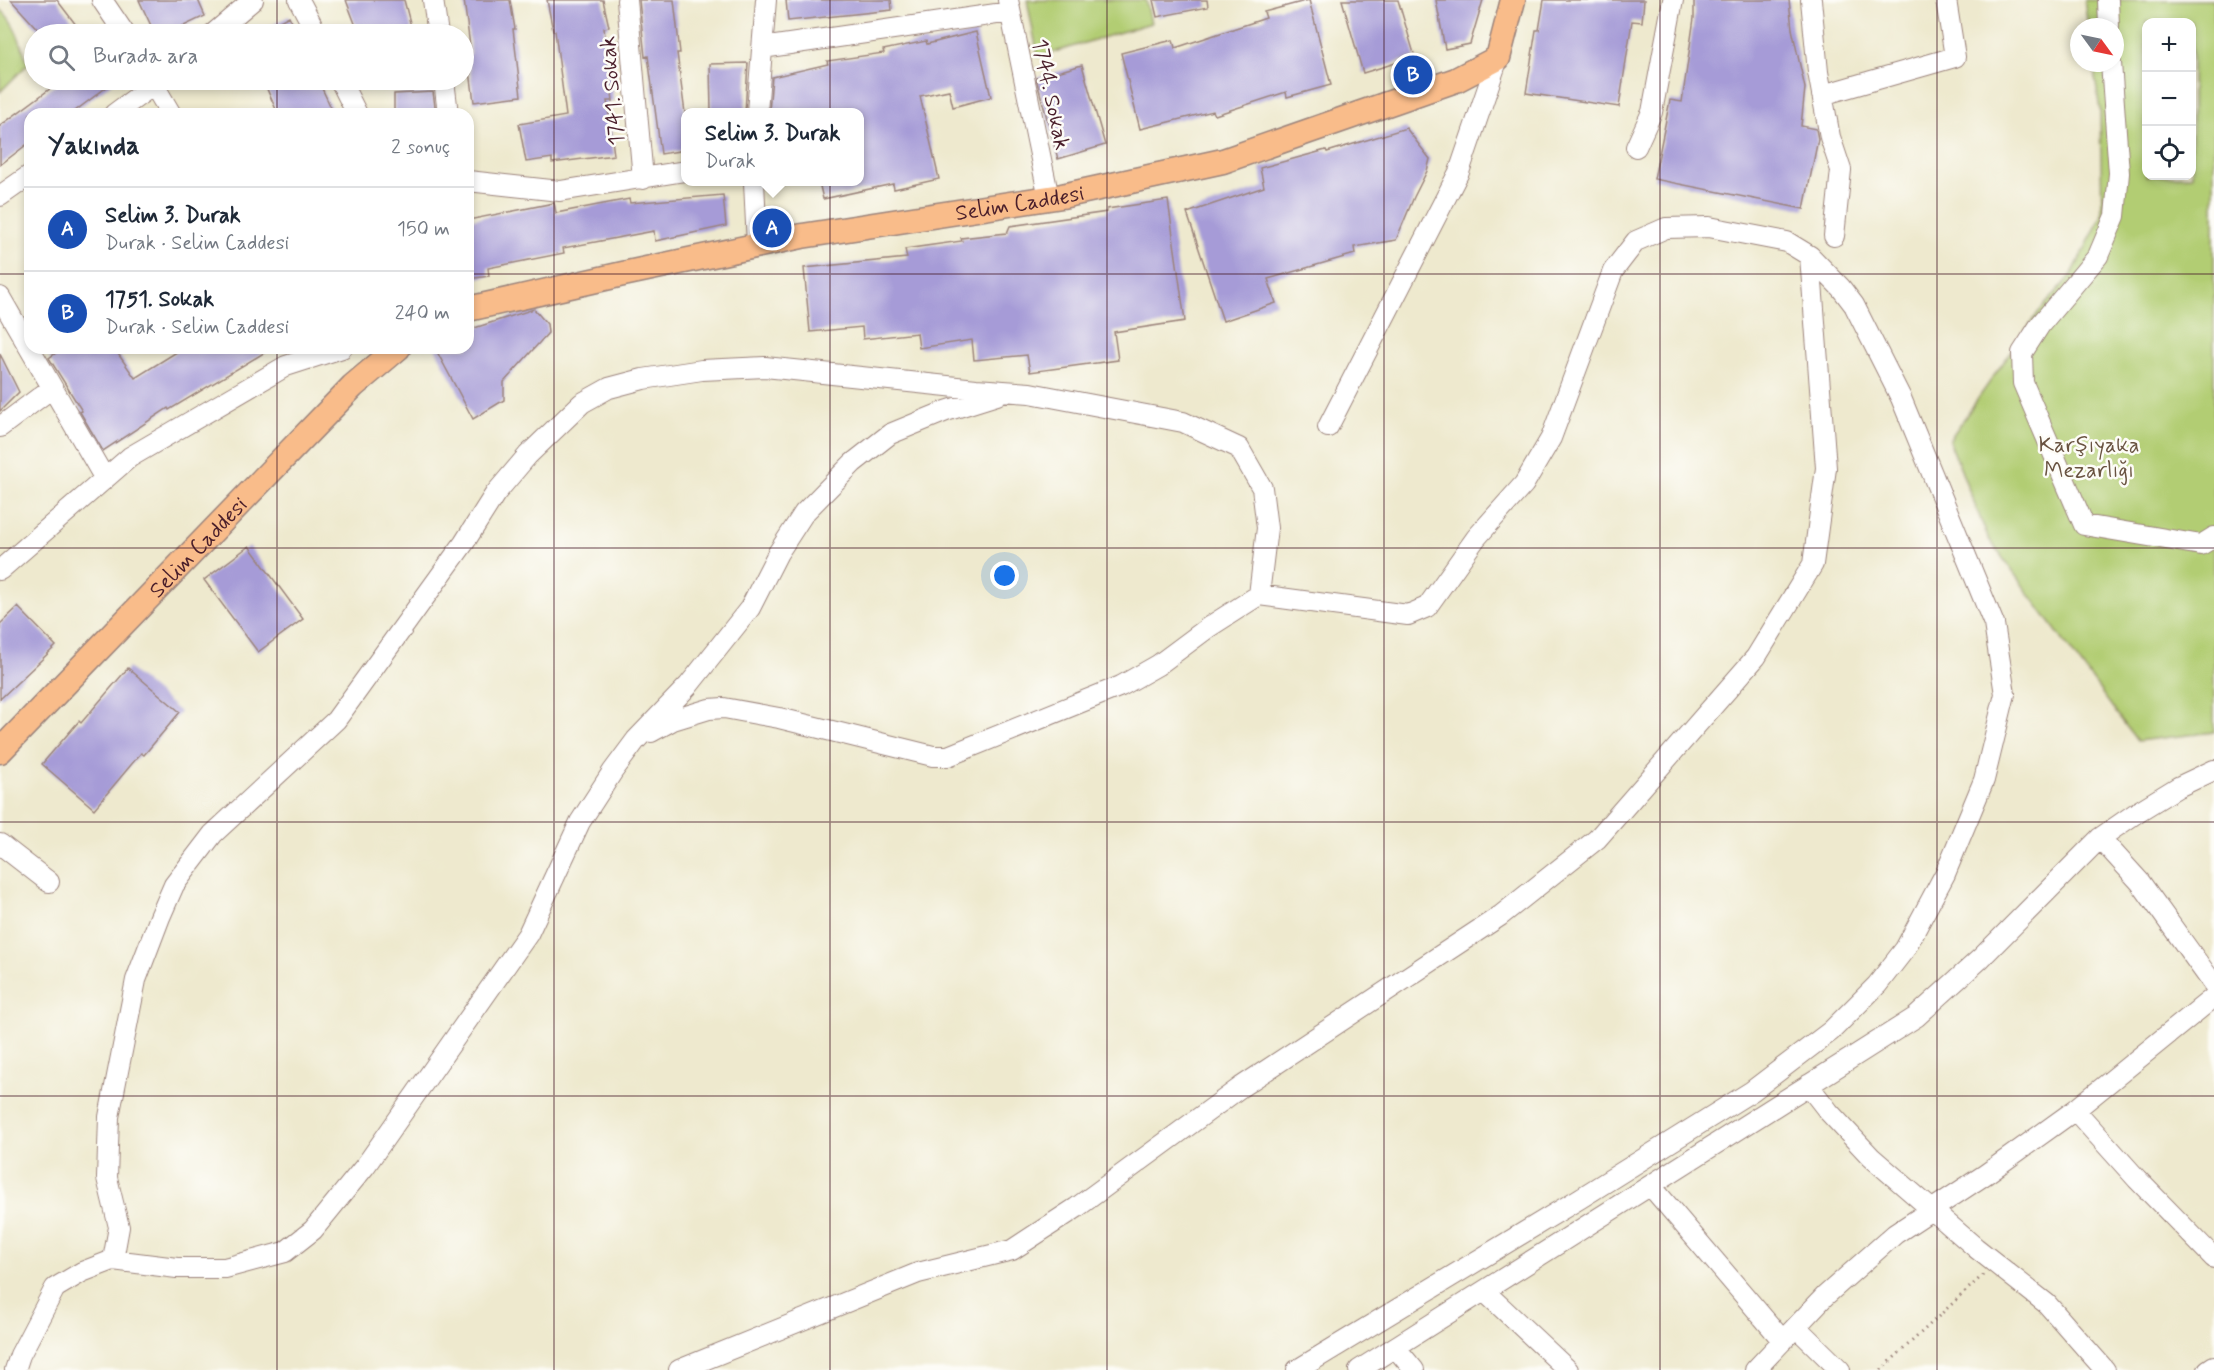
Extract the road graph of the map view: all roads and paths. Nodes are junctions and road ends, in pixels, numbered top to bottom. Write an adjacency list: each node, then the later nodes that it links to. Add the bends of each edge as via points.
1 (102, 0): 14 (street)
2 (253, 0): 15 (street)
3 (299, 0): 16 (street)
4 (434, 0): 17 (street)
5 (627, 0): 33 (street, 1741. Sokak)
6 (766, 0): 18 (street)
7 (1513, 0): 19 (main road)
8 (1674, 0): 31 (street, via 1652,112)
9 (1811, 0): 25 (street)
10 (1946, 0): 25 (street, via 1955,57)
11 (2108, 0): 13 (street)
12 (1009, 6): 18 (street); 38 (street, 1744. Sokak)
13 (2109, 18)
14 (118, 24)
15 (225, 24)
16 (312, 24)
17 (437, 24)
18 (762, 48): 30 (street)
19 (1498, 58): 38 (main road, Selim Caddesi, via 1456,80 1223,161); 50 (street, via 1459,172)
20 (2112, 72): 53 (street, via 2119,173 2115,216 2098,256 2040,325 2022,353 2023,383 2084,525 2201,545)
21 (144, 90): 26 (street)
22 (159, 90): 27 (street)
23 (345, 90): 28 (street)
24 (445, 90): 29 (street)
25 (1822, 95): 39 (street, via 1841,170)
26 (121, 108)
27 (168, 108)
28 (354, 108)
29 (447, 108)
30 (757, 108)
31 (1636, 147)
32 (681, 172): 33 (street)
33 (643, 178): 35 (street, via 560,191)
34 (24, 179): 37 (street)
35 (474, 182)
36 (754, 186): 40 (street)
37 (0, 196)
38 (1049, 198): 40 (main road, Selim Caddesi)
39 (1834, 236)
40 (757, 246): 43 (main road, Selim Caddesi)
41 (1810, 256): 55 (street, via 1788,242 1709,227 1666,228 1636,242 1614,271 1551,438 1524,484 1476,538 1427,607 1408,615); 77 (street, via 1826,468 1813,564 1756,657 1597,839 1500,916 1241,1087 1012,1250 918,1273); 78 (street, via 1854,305 1901,398 1994,624 2005,694 1984,780 1945,874 1905,949 1884,976 1813,1045 1752,1091)
42 (0, 297): 44 (street)
43 (474, 308)
44 (24, 338)
45 (33, 354): 48 (street)
46 (305, 354): 52 (street, via 130,457)
47 (391, 354): 57 (main road, Selim Caddesi, via 353,386)
48 (52, 388): 51 (street); 52 (street)
49 (1009, 392): 55 (street, via 1183,422 1239,448 1262,488 1267,528); 56 (street, via 946,411 890,434 853,463 804,513 750,608 688,686); 69 (street, via 765,367 702,370 609,388 582,403 528,454 495,494 336,720 213,834 174,885 136,980 110,1117 107,1178 119,1227)
50 (1328, 427)
51 (0, 428)
52 (105, 479): 54 (street)
53 (2214, 537)
54 (0, 570)
55 (1259, 595): 56 (street, via 1121,686 948,756 933,756 724,708 673,720)
56 (636, 740): 69 (street, via 580,822 528,934 366,1165 314,1230 285,1252 225,1268 177,1268)
57 (0, 751)
58 (2214, 770): 59 (street, via 2178,787)
59 (2100, 837): 62 (street, via 2140,882); 64 (street, via 1981,958 1916,1017)
60 (0, 844): 61 (street)
61 (49, 882)
62 (2214, 985)
63 (2214, 997): 65 (street)
64 (1808, 1085): 66 (street); 67 (street, via 1871,1157)
65 (2075, 1110): 67 (street); 68 (street)
66 (1651, 1186): 71 (street); 73 (street)
67 (1931, 1210): 70 (street); 72 (street, via 1895,1233)
68 (2214, 1258)
69 (113, 1260): 76 (street, via 55,1288)
70 (1995, 1263): 84 (path); 85 (street, via 2047,1304)
71 (1484, 1291): 74 (street); 81 (street)
72 (1796, 1327): 73 (street); 83 (street)
73 (1783, 1341): 82 (street)
74 (1395, 1347): 79 (street); 80 (street)
75 (2214, 1366): 86 (street)
76 (15, 1370)
77 (679, 1370)
78 (1297, 1370)
79 (1359, 1370)
80 (1414, 1370)
81 (1568, 1370)
82 (1755, 1370)
83 (1839, 1370)
84 (1881, 1370)
85 (2105, 1370)
86 (2208, 1370)

